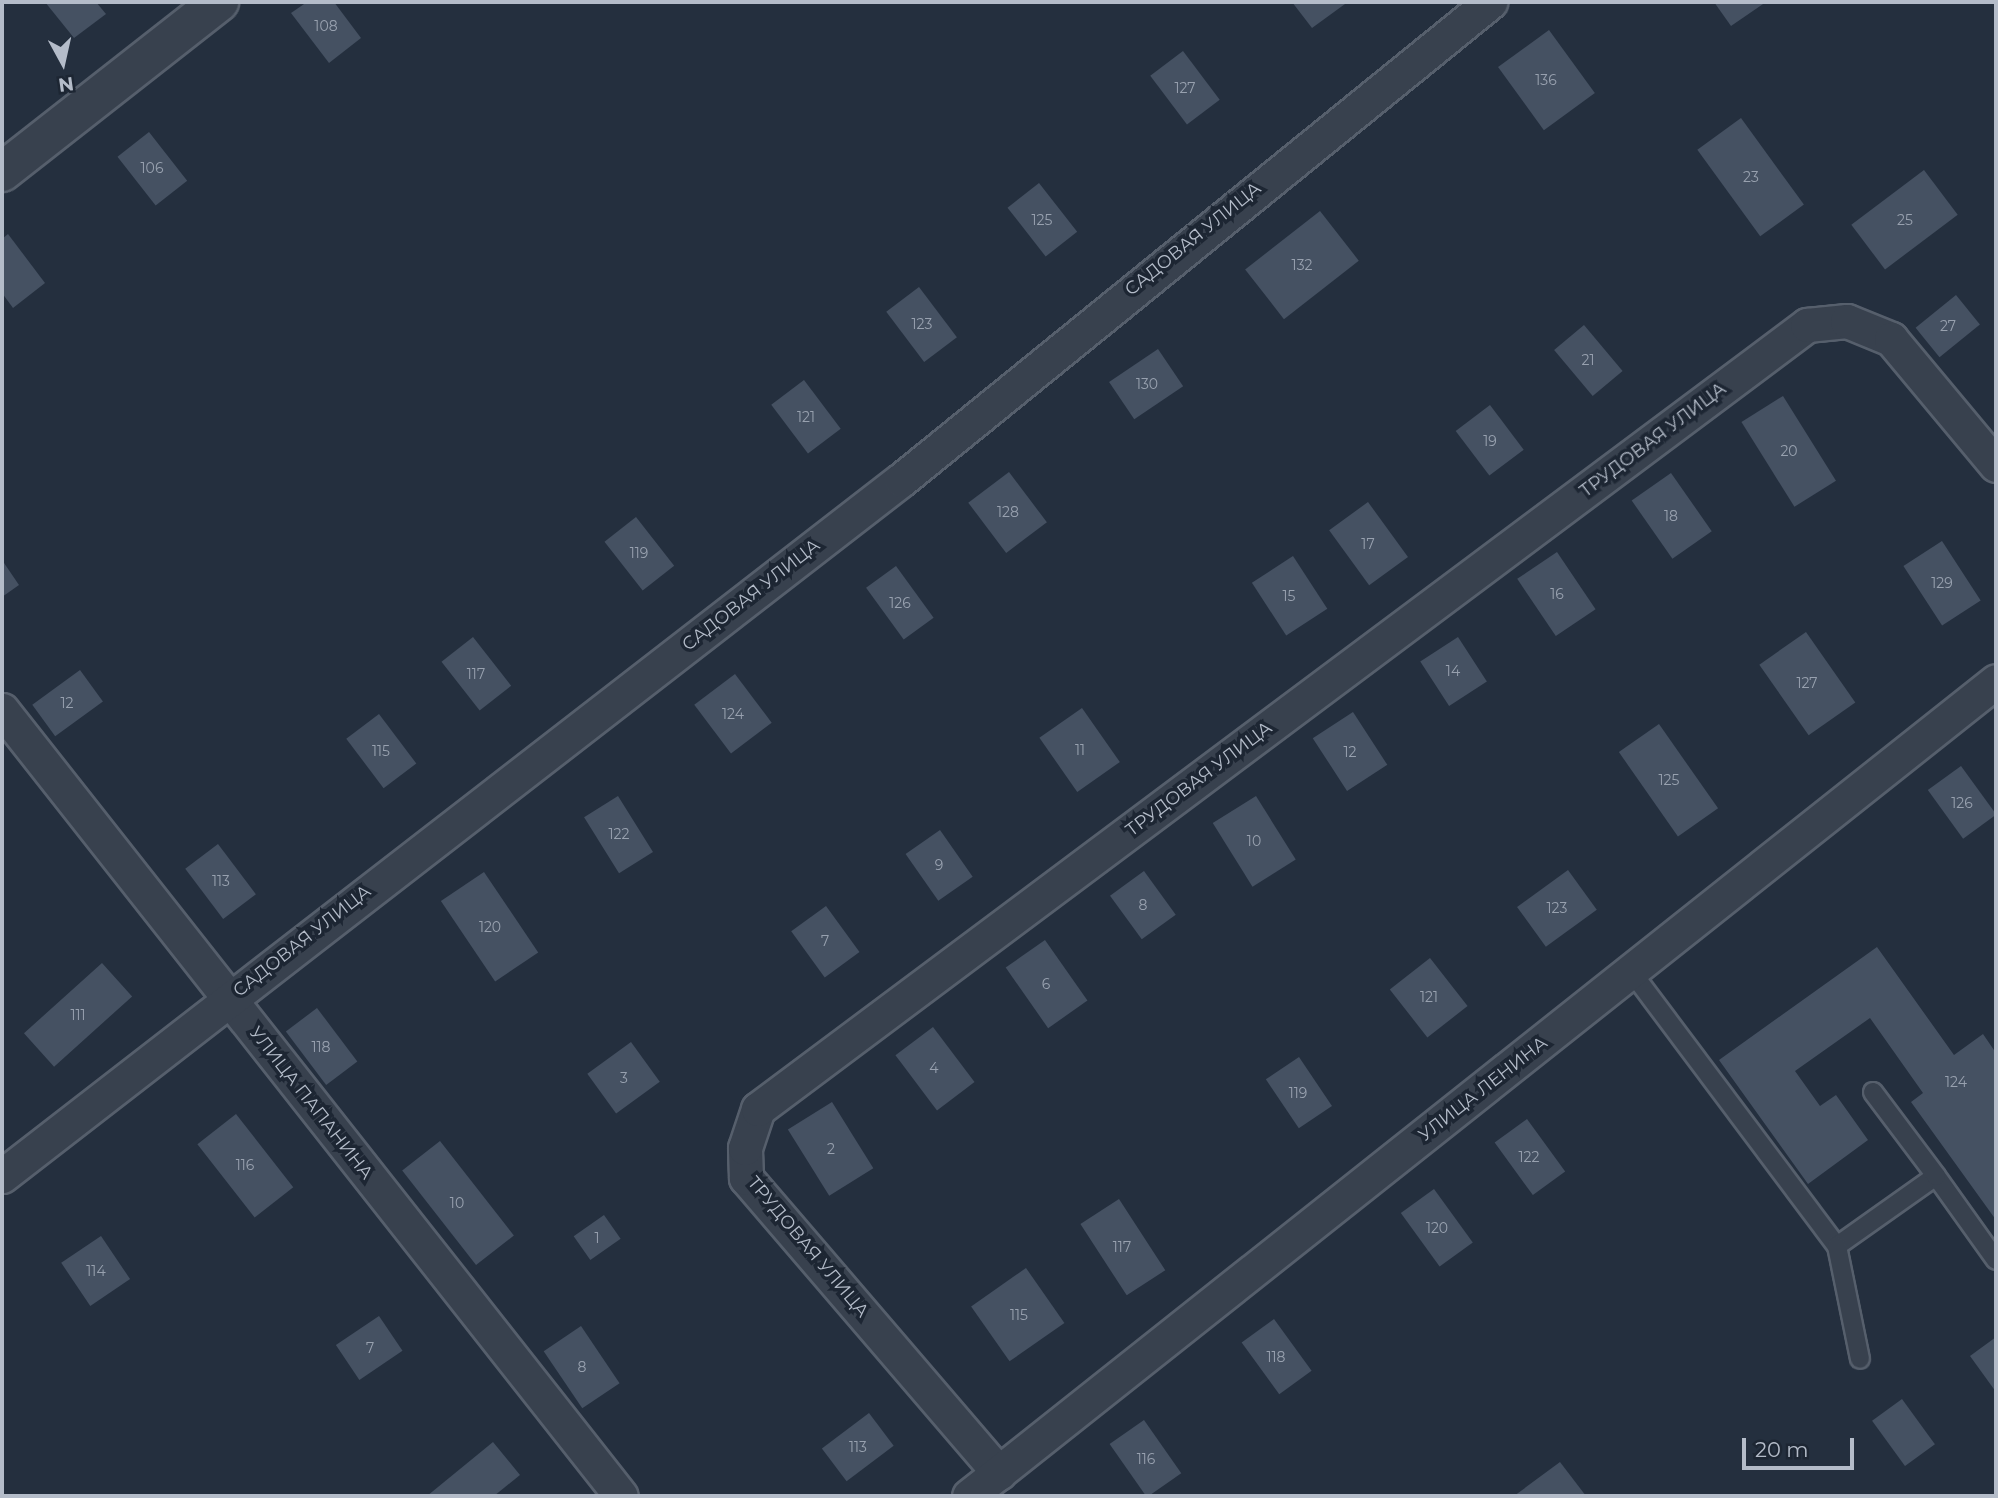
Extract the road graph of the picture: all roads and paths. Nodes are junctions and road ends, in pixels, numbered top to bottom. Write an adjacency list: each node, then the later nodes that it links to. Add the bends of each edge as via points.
1 (219, 2): 3 (street)
2 (1490, 2): 8 (street, САДОВАЯ УЛИЦА, via 901,480)
3 (2, 172)
4 (1996, 465): 15 (street, ТРУДОВАЯ УЛИЦА, via 1891,339 1847,321 1807,325 758,1109 745,1148 746,1178)
5 (1996, 681): 7 (street, УЛИЦА ЛЕНИНА)
6 (2, 710): 8 (street, УЛИЦА ПАПАНИНА)
7 (1631, 971): 12 (lane); 15 (street, УЛИЦА ЛЕНИНА)
8 (228, 998): 10 (street, САДОВАЯ УЛИЦА); 16 (street, УЛИЦА ПАПАНИНА)
9 (1873, 1092): 11 (lane)
10 (2, 1176)
11 (1936, 1176): 12 (lane); 13 (lane)
12 (1837, 1247): 14 (lane)
13 (1996, 1260)
14 (1860, 1359)
15 (999, 1473): 17 (street, УЛИЦА ЛЕНИНА)
16 (621, 1496)
17 (969, 1496)

